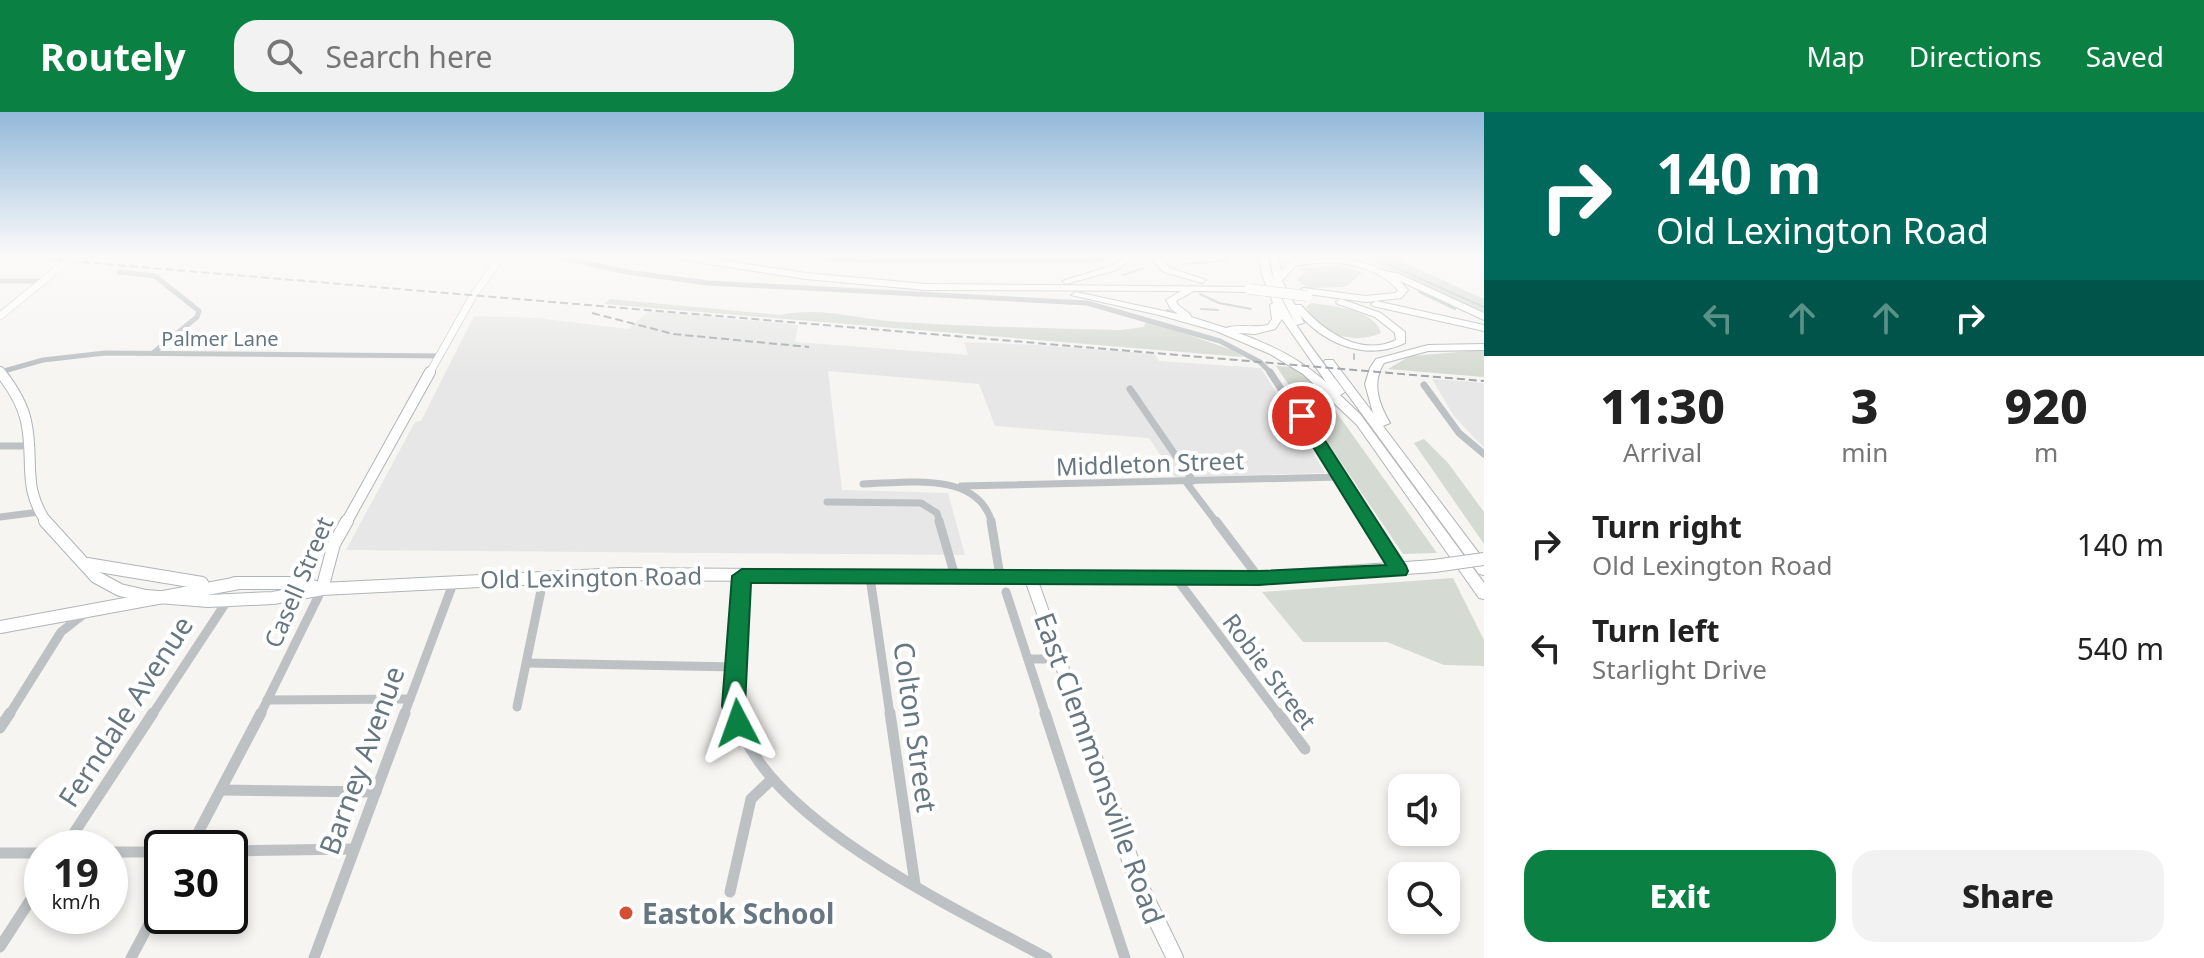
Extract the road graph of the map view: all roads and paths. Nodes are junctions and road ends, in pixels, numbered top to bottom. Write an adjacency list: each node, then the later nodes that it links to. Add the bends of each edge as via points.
1 (23, 295): 15 (main road)
2 (179, 295): 19 (street, via 199,311 197,317)
3 (474, 295): 20 (main road, Casell Street)
4 (966, 295): 29 (street, via 1060,300 1142,316 1220,341 1260,362 1276,378)
5 (1077, 295): 24 (highway, via 1235,337 1298,365)
6 (1175, 295): 13 (highway, via 1171,302 1177,310 1202,322 1255,331 1275,325)
7 (1279, 295): 13 (highway)
8 (1316, 295): 14 (highway)
9 (1318, 295): 17 (highway)
10 (1337, 295): 11 (highway)
11 (1398, 295)
12 (1438, 295): 16 (highway)
13 (1282, 301): 14 (highway, via 1341,341 1378,347 1401,341 1400,332 1388,321); 24 (highway); 28 (highway)
14 (1337, 301): 17 (highway)
15 (0, 316)
16 (1484, 317)
17 (1484, 331)
18 (1484, 347): 28 (highway, via 1409,350 1373,369 1371,393)
19 (152, 354): 20 (street, Palmer Lane); 21 (street, Palmer Lane, via 75,355)
20 (441, 356): 50 (main road, Casell Street, via 334,544)
21 (0, 372): 26 (main road, via 26,408)
22 (1424, 385): 27 (street, via 1459,433)
23 (1130, 389): 30 (street)
24 (1361, 423): 52 (highway)
25 (0, 446): 26 (street)
26 (30, 446): 34 (main road, via 29,484)
27 (1484, 454)
28 (1416, 475): 38 (highway)
29 (1340, 477): 30 (street, Middleton Street); 39 (street)
30 (1190, 482): 32 (street, Middleton Street); 47 (street)
31 (863, 484): 32 (street, Middleton Street)
32 (961, 486): 43 (street, via 979,495 988,511)
33 (827, 502): 42 (street, via 921,503 937,513)
34 (39, 512): 35 (street); 37 (main road, via 58,539)
35 (0, 517)
36 (1484, 559): 39 (main road, Old Lexington Road, bridge)
37 (87, 564): 49 (main road, via 168,580); 53 (main road, via 99,580 112,586)
38 (1484, 570)
39 (1399, 571): 47 (main road, Old Lexington Road)
40 (545, 575): 41 (main road, Old Lexington Road); 48 (main road, Old Lexington Road); 61 (street)
41 (742, 576): 45 (main road, Old Lexington Road); 62 (street)
42 (955, 576): 43 (main road, Old Lexington Road); 45 (main road, Old Lexington Road)
43 (1000, 576): 44 (main road, Old Lexington Road)
44 (1030, 576): 46 (main road, Old Lexington Road); 60 (main road, East Clemmonsville Road)
45 (870, 577): 77 (street, Colton Street)
46 (1176, 578): 47 (main road, Old Lexington Road); 67 (street, Robie Street)
47 (1259, 578)
48 (455, 580): 50 (main road, Old Lexington Road); 63 (street, Barney Avenue)
49 (239, 583): 50 (main road, Old Lexington Road, via 303,583); 53 (main road)
50 (322, 589): 54 (main road, Old Lexington Road, via 292,597); 64 (street, Casell Street)
51 (1006, 592): 59 (street)
52 (1484, 594)
53 (163, 597): 54 (main road, Old Lexington Road); 55 (main road, Old Lexington Road)
54 (227, 601): 71 (street, Ferndale Avenue)
55 (87, 612): 56 (main road, Old Lexington Road); 58 (street)
56 (40, 620): 57 (main road, Old Lexington Road); 58 (street, via 52,621)
57 (0, 627)
58 (61, 632): 66 (street)
59 (1028, 659): 60 (street); 85 (street)
60 (1059, 659): 86 (main road, East Clemmonsville Road, via 1138,882)
61 (527, 663): 62 (street); 65 (street)
62 (736, 667): 68 (street, via 733,706 739,730)
63 (410, 699): 64 (street); 70 (street, Barney Avenue)
64 (267, 700): 69 (street, Casell Street)
65 (517, 707)
66 (0, 728)
67 (1305, 749)
68 (770, 781): 77 (street, via 876,863); 78 (street, via 751,799)
69 (221, 790): 70 (street); 72 (street, Casell Street)
70 (376, 792): 73 (street, Barney Avenue)
71 (76, 830)
72 (200, 830)
73 (354, 849): 74 (street); 83 (street, Barney Avenue)
74 (248, 851)
75 (0, 853): 76 (street)
76 (24, 853)
77 (915, 884): 84 (street)
78 (730, 892)
79 (24, 910): 81 (street)
80 (144, 934): 82 (street)
81 (0, 947)
82 (131, 958)
83 (314, 958)
84 (1047, 958)
85 (1125, 958)
86 (1175, 958)

